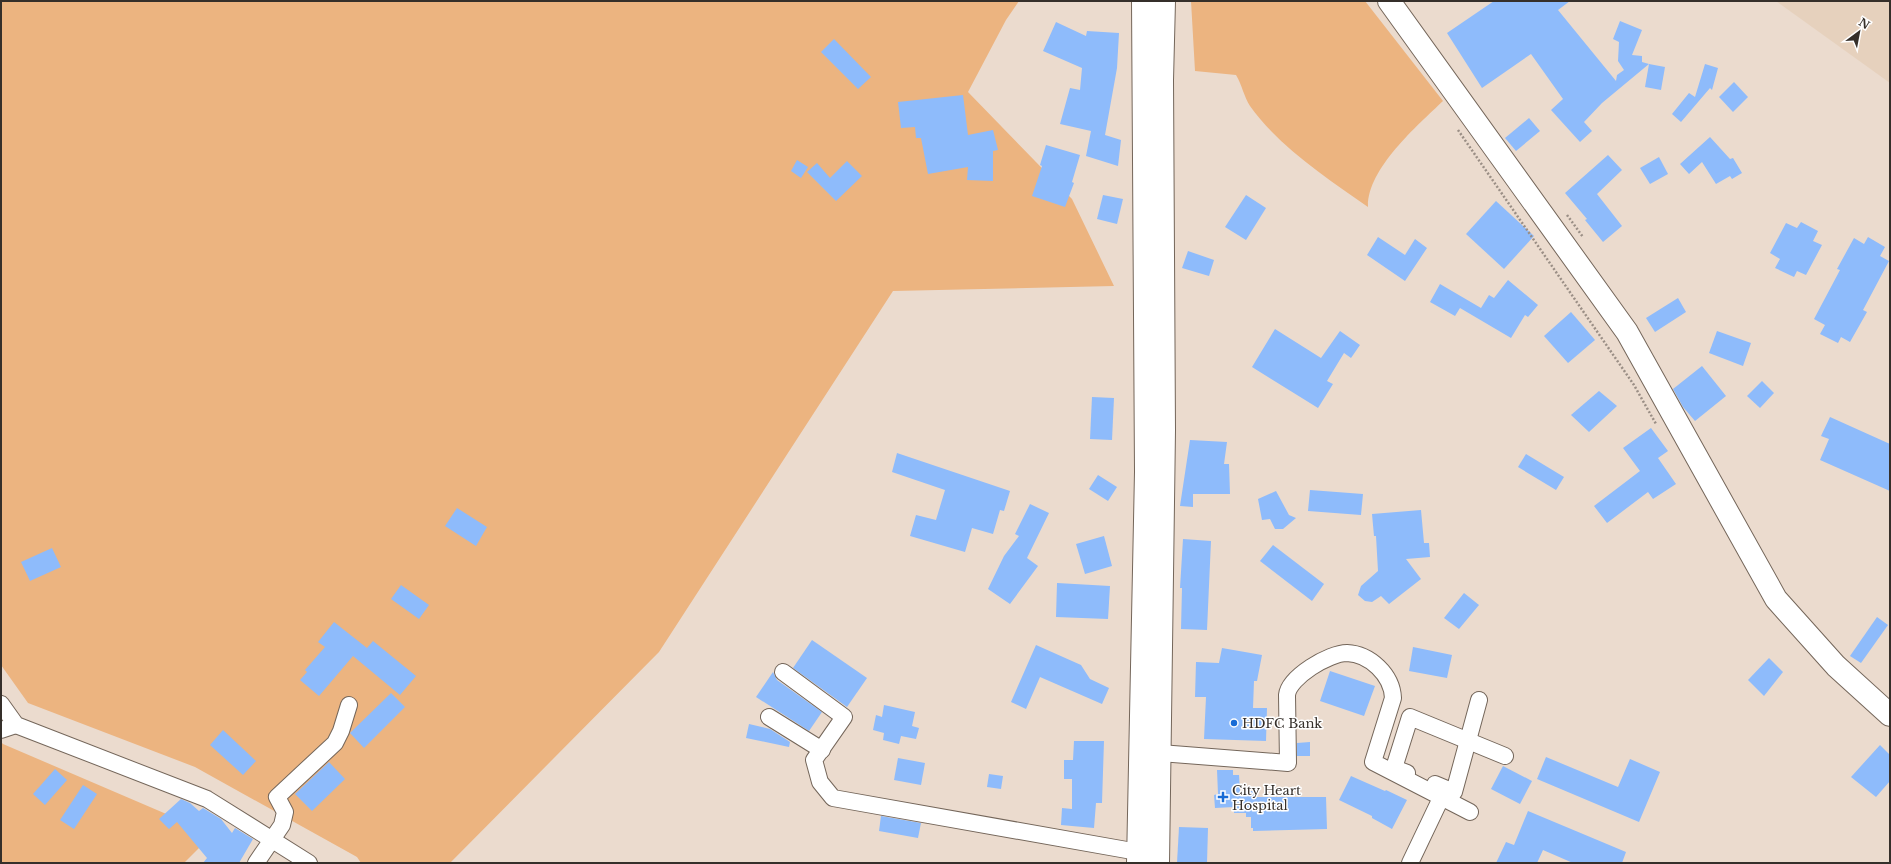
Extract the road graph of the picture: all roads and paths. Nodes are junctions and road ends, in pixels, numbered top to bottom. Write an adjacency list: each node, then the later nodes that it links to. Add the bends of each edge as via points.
1 (1143, 1): 23 (main road, via 1146,472)
2 (1164, 1): 18 (main road, via 1164,430)
3 (1389, 1): 11 (main road, via 1627,332 1776,599 1836,666)
4 (1454, 124): 5 (path, via 1634,385)
5 (1657, 426)
6 (783, 672): 17 (street, via 844,717)
7 (1480, 700): 16 (street)
8 (1, 704): 14 (street)
9 (349, 705): 22 (street, via 335,743 277,797 285,812 282,825)
10 (1389, 710): 13 (street); 18 (street, via 1393,698 1392,687 1383,671 1358,655 1345,653 1332,656 1307,670 1291,683 1288,689 1288,763); 20 (street, via 1373,762)
11 (1890, 715)
12 (769, 717): 17 (street)
13 (1410, 718): 16 (street); 16 (street, via 1394,768 1454,792)
14 (16, 726): 15 (street); 22 (street, via 207,799)
15 (1, 730)
16 (1468, 741): 19 (street)
17 (822, 750): 23 (street, via 814,760 820,782 833,798)
18 (1160, 753): 26 (main road)
19 (1505, 756)
20 (1441, 798): 21 (street); 27 (street)
21 (1470, 812)
22 (273, 840): 24 (street); 25 (street)
23 (1138, 858)
24 (256, 863)
25 (309, 863)
26 (1158, 863)
27 (1410, 863)

